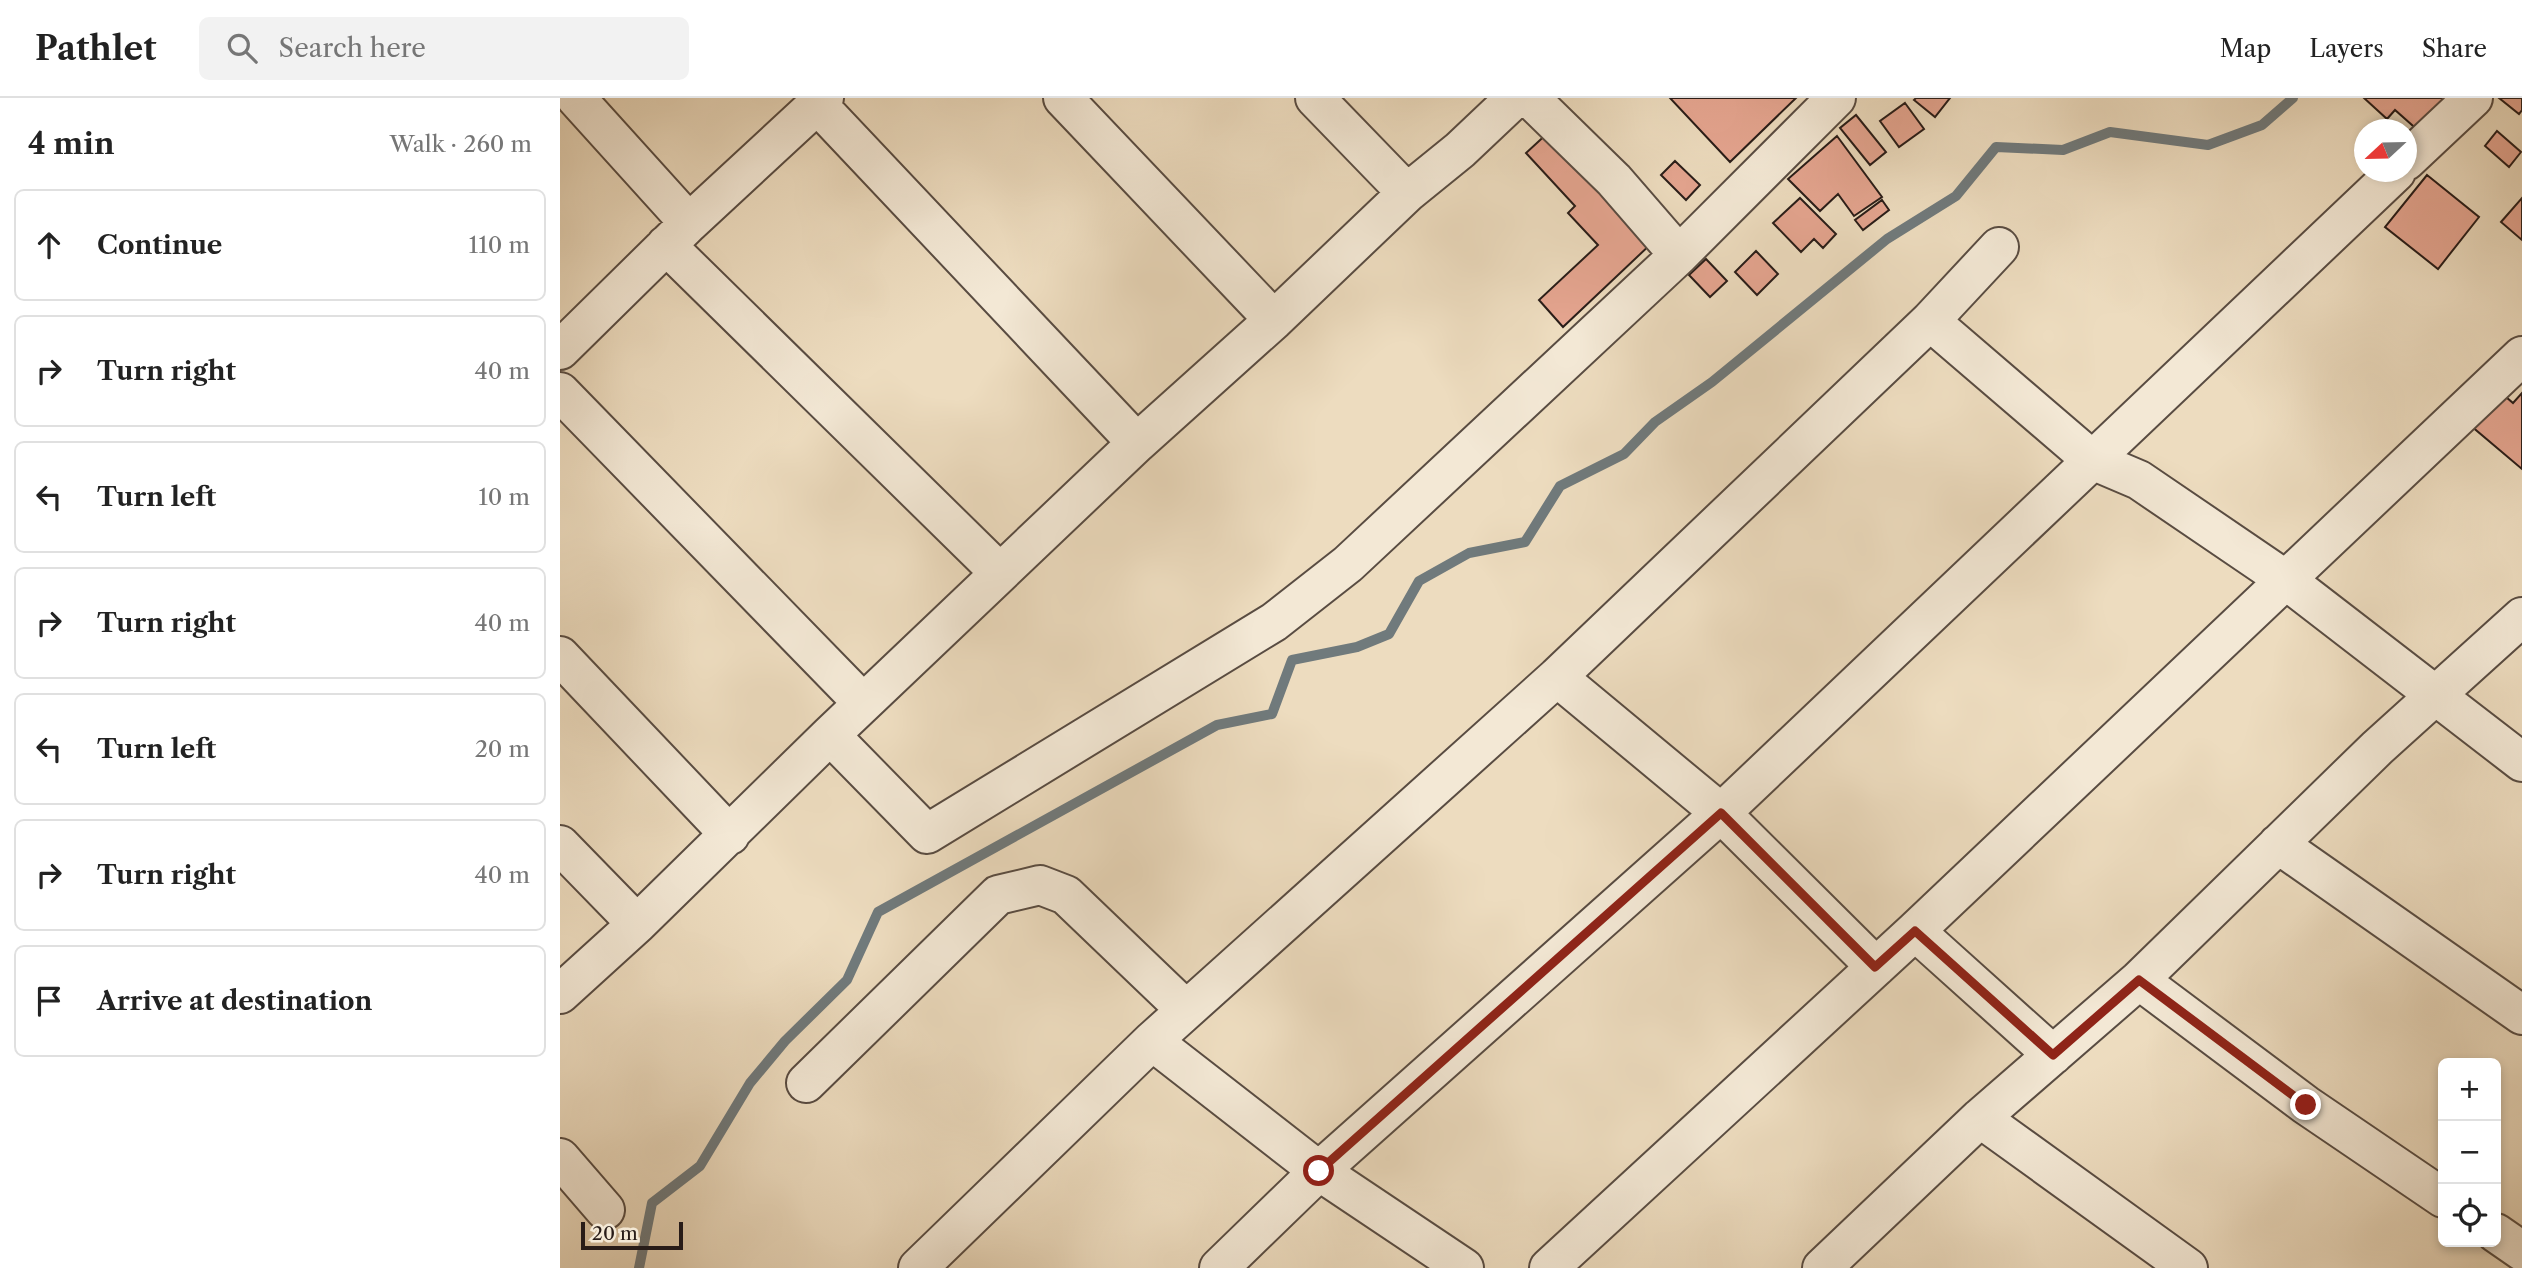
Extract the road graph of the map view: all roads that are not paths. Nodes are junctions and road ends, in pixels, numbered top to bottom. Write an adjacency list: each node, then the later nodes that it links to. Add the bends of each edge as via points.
1 (576, 98): 12 (street)
2 (1063, 98): 15 (street)
3 (1315, 98): 11 (street)
4 (1515, 98): 11 (street)
5 (1530, 98): 14 (street, via 1614,180)
6 (1836, 98): 14 (street)
7 (2473, 98): 9 (street)
8 (820, 101): 12 (street); 20 (street)
9 (2417, 151)
10 (2385, 182): 21 (street)
11 (1407, 193): 15 (street)
12 (678, 234): 17 (street); 22 (street)
13 (1999, 247): 16 (street)
14 (1679, 255): 29 (street, via 1348,565 1274,622 927,834)
15 (1274, 320): 20 (street)
16 (1930, 321): 21 (street); 26 (street)
17 (560, 350)
18 (2522, 356): 23 (street)
19 (560, 392): 28 (street)
20 (1137, 443): 22 (street)
21 (2092, 460): 23 (street, via 2139,480); 31 (street)
22 (1000, 573): 28 (street)
23 (2286, 580): 27 (street); 36 (street)
24 (2522, 617): 27 (street)
25 (560, 656): 32 (street)
26 (1557, 677): 31 (street); 40 (street)
27 (2434, 696): 30 (street); 33 (street)
28 (863, 703): 29 (street)
29 (830, 735): 32 (street)
30 (2522, 762)
31 (1721, 813): 37 (street); 47 (street)
32 (730, 835): 35 (street)
33 (2278, 844): 38 (street); 41 (street)
34 (560, 845): 35 (street)
35 (637, 924): 39 (street)
36 (1915, 931): 37 (street); 43 (street)
37 (1875, 967): 56 (street)
38 (2139, 980): 43 (street); 48 (street, via 2306,1105)
39 (560, 994)
40 (1186, 1010): 42 (street); 44 (street, via 1066,895 1040,885 998,895)
41 (2522, 1015)
42 (1152, 1041): 47 (street); 53 (street)
43 (2053, 1055): 45 (street)
44 (806, 1083)
45 (1980, 1118): 52 (street); 57 (street)
46 (560, 1158): 49 (street)
47 (1319, 1171): 54 (street); 55 (street)
48 (2438, 1195)
49 (605, 1210)
50 (2501, 1236): 51 (street)
51 (2522, 1251)
52 (1825, 1267)
53 (918, 1268)
54 (1219, 1268)
55 (1464, 1268)
56 (1549, 1268)
57 (2188, 1268)

